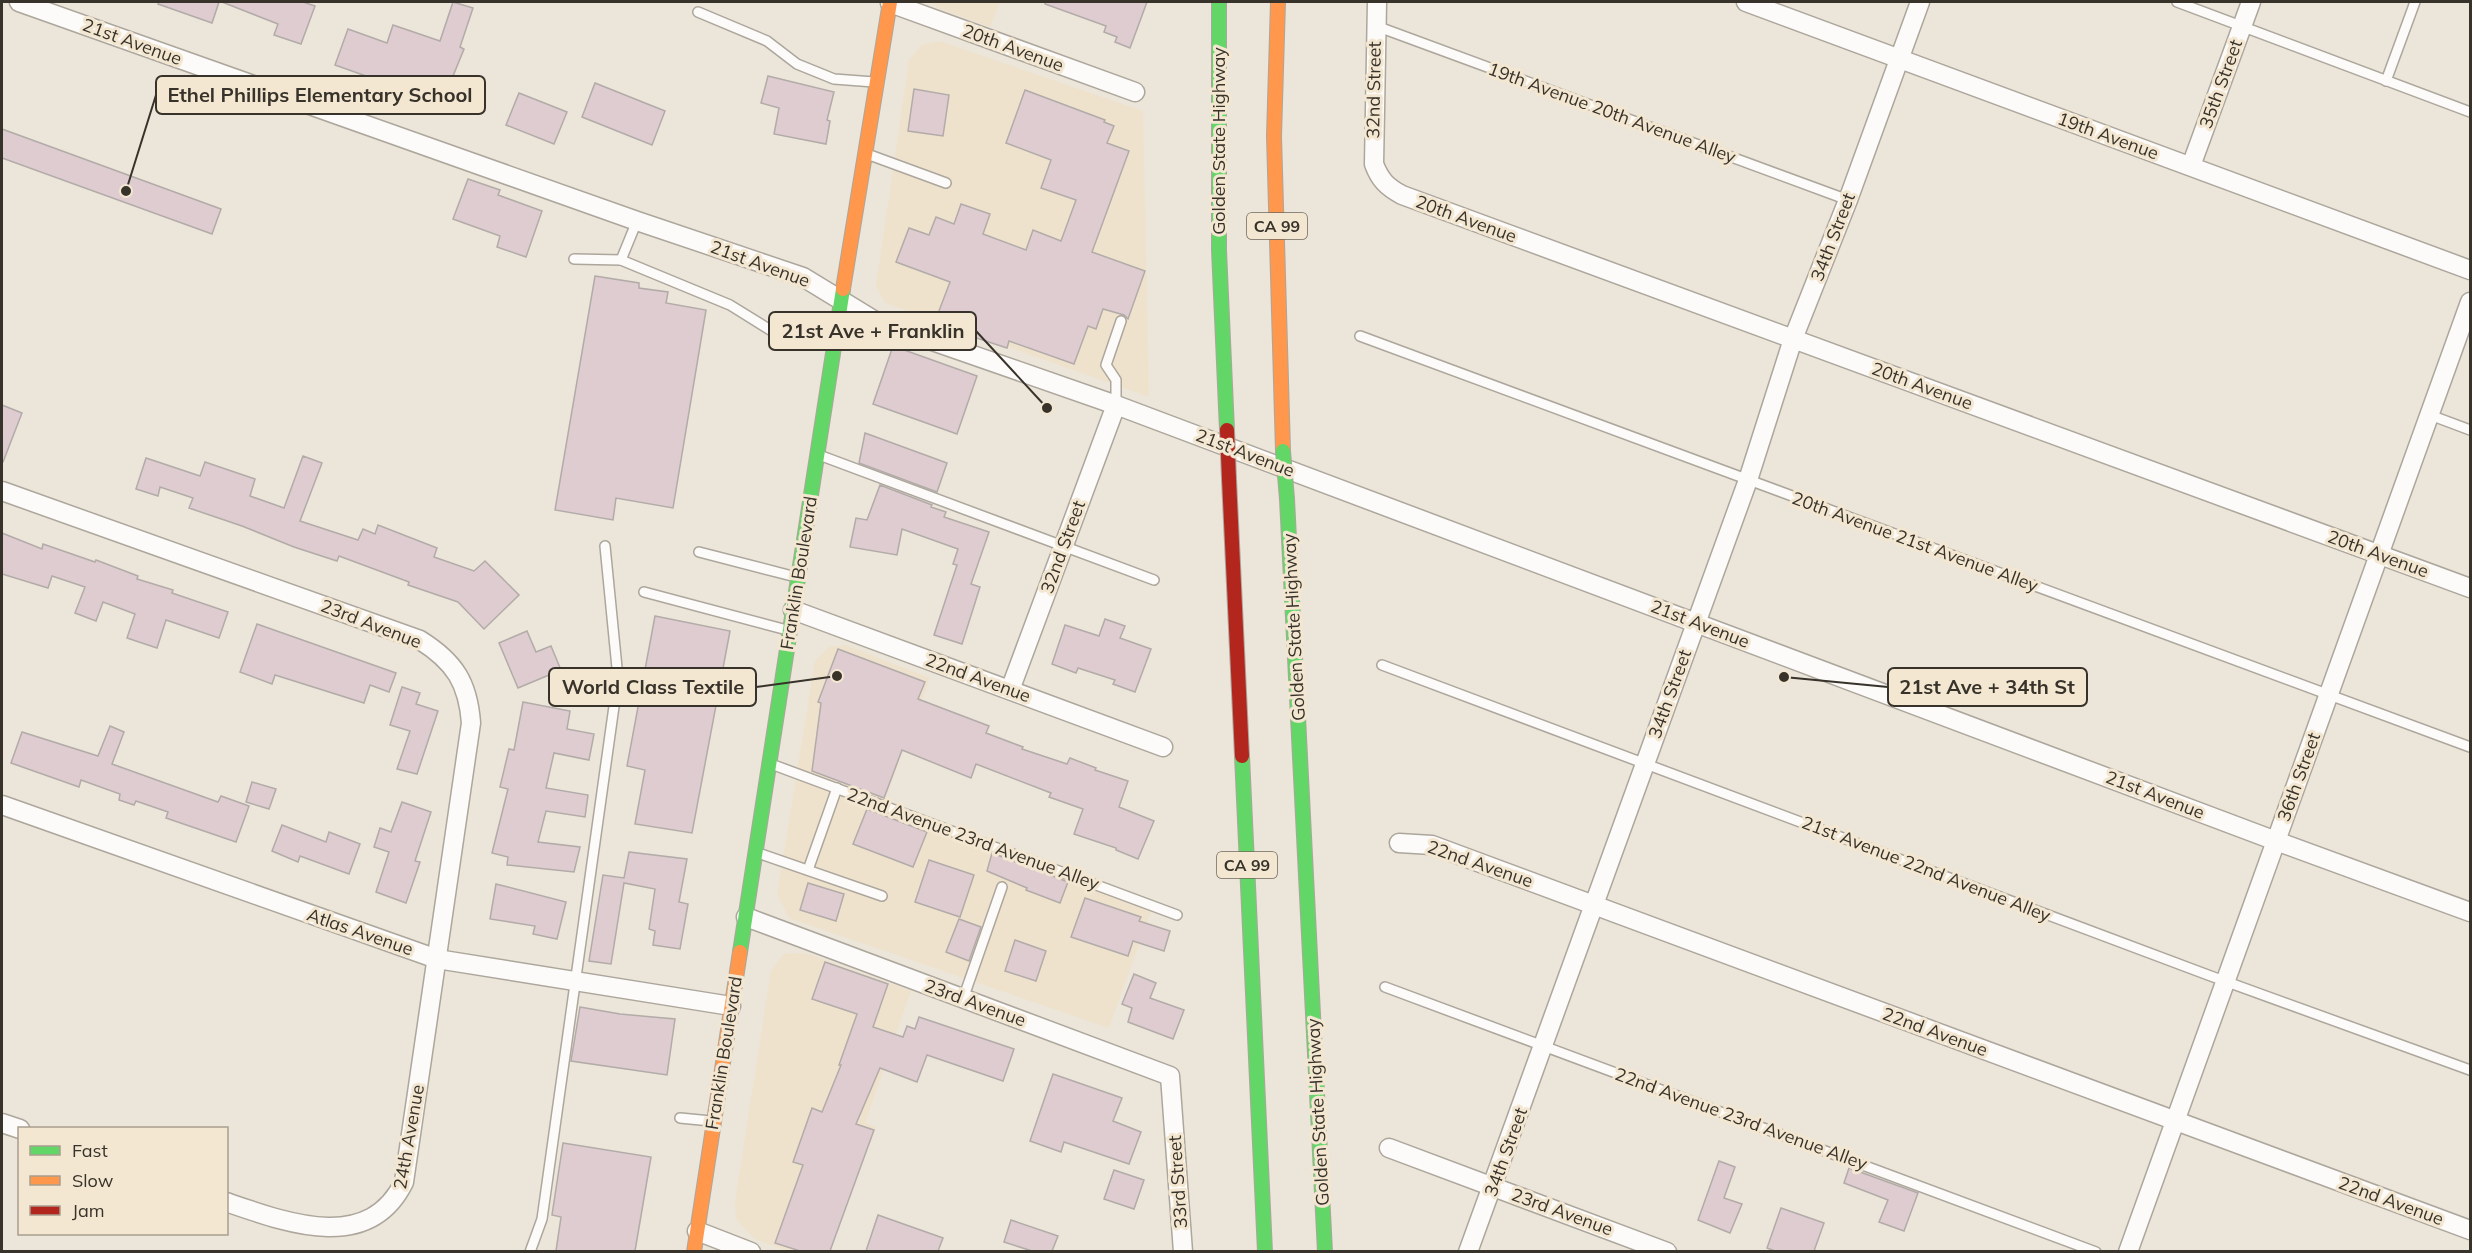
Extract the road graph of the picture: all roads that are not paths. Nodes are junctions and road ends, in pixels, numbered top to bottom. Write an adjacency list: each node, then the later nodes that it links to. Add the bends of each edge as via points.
1 (19, 2): 24 (street, 21st Avenue)
2 (890, 2): 16 (main road, Franklin Boulevard); 17 (street, 20th Avenue)
3 (1219, 2): 93 (main road, Golden State Highway / CA 99, bridge, via 1219,250)
4 (1278, 2): 94 (main road, Golden State Highway / CA 99, bridge, via 1274,136 1283,451)
5 (1377, 2): 12 (street, 32nd Street)
6 (1746, 2): 14 (street, 19th Avenue)
7 (1920, 2): 14 (street, 34th Street)
8 (2177, 2): 13 (lane)
9 (2251, 2): 13 (street, 35th Street)
10 (2415, 2): 15 (lane)
11 (698, 12): 16 (lane, via 767,41 797,64 834,79)
12 (1376, 26): 21 (street, 32nd Street, via 1373,150); 23 (lane, 19th Avenue 20th Avenue Alley)
13 (2242, 26): 15 (lane); 20 (street, 35th Street)
14 (1899, 58): 20 (street, 19th Avenue); 23 (street, 34th Street)
15 (2386, 81): 18 (lane)
16 (877, 82): 19 (main road, Franklin Boulevard)
17 (1135, 92)
18 (2470, 112)
19 (865, 153): 22 (lane); 28 (main road, Franklin Boulevard)
20 (2191, 166): 27 (street, 19th Avenue)
21 (1379, 177): 32 (street, 20th Avenue, via 1388,188 1402,195)
22 (946, 183)
23 (1848, 200): 32 (street, 34th Street)
24 (637, 221): 26 (lane); 28 (street, 21st Avenue, via 803,277)
25 (574, 259): 26 (lane)
26 (621, 260): 33 (lane, via 730,305 798,345)
27 (2470, 270)
28 (841, 298): 33 (main road, Franklin Boulevard); 34 (street, 21st Avenue, via 875,321)
29 (2470, 302): 35 (street, 36th Street)
30 (1121, 321): 34 (lane, via 1106,365 1116,380)
31 (1360, 336): 38 (lane, 20th Avenue 21st Avenue Alley)
32 (1793, 339): 38 (street, 34th Street); 43 (street, 20th Avenue)
33 (834, 342): 37 (main road, Franklin Boulevard)
34 (1116, 405): 41 (street, 32nd Street); 49 (street, 21st Avenue)
35 (2430, 415): 36 (lane); 43 (street, 36th Street)
36 (2470, 430)
37 (817, 454): 41 (lane); 44 (main road, Franklin Boulevard)
38 (1748, 480): 49 (street, 34th Street); 53 (lane, 20th Avenue 21st Avenue Alley)
39 (2, 491): 70 (street, 23rd Avenue, via 420,640 450,662 469,700 471,723)
40 (605, 546): 71 (lane, via 618,678)
41 (1064, 546): 45 (lane); 52 (street, 32nd Street)
42 (699, 552): 44 (lane)
43 (2380, 554): 46 (street, 20th Avenue); 53 (street, 36th Street)
44 (798, 577): 48 (main road, Franklin Boulevard)
45 (1154, 580)
46 (2470, 588)
47 (644, 592): 50 (lane)
48 (793, 610): 50 (main road, Franklin Boulevard); 52 (street, 22nd Avenue)
49 (1696, 623): 57 (street, 34th Street); 60 (street, 21st Avenue)
50 (790, 631): 56 (main road, Franklin Boulevard)
51 (1382, 665): 57 (lane, 21st Avenue 22nd Avenue Alley)
52 (1010, 690): 54 (street, 22nd Avenue)
53 (2329, 694): 55 (lane, 20th Avenue 21st Avenue Alley); 60 (street, 36th Street)
54 (1163, 747)
55 (2470, 747)
56 (769, 763): 58 (lane, 22nd Avenue 23rd Avenue Alley); 62 (main road, Franklin Boulevard)
57 (1645, 764): 66 (street, 34th Street); 72 (lane, 21st Avenue 22nd Avenue Alley)
58 (837, 788): 63 (lane); 68 (lane, 22nd Avenue 23rd Avenue Alley)
59 (2, 805): 70 (street, Atlas Avenue)
60 (2276, 841): 67 (street, 21st Avenue); 72 (street, 36th Street)
61 (1399, 843): 66 (street, 22nd Avenue, via 1432,845)
62 (756, 852): 63 (lane); 69 (main road, Franklin Boulevard)
63 (808, 870): 65 (lane)
64 (1002, 887): 74 (lane)
65 (882, 896)
66 (1594, 906): 76 (street, 34th Street); 80 (street, 22nd Avenue)
67 (2470, 912)
68 (1177, 915)
69 (746, 917): 74 (street, 23rd Avenue); 75 (main road, Franklin Boulevard)
70 (437, 959): 71 (street, Atlas Avenue); 86 (street, 24th Avenue, via 404,1182 386,1213 358,1231 318,1234)
71 (576, 981): 75 (street, Atlas Avenue); 89 (lane, via 542,1218)
72 (2226, 981): 77 (lane, 21st Avenue 22nd Avenue Alley); 80 (street, 36th Street)
73 (1385, 987): 76 (lane, 22nd Avenue 23rd Avenue Alley)
74 (963, 999): 78 (street, 23rd Avenue, via 1170,1076)
75 (731, 1006): 81 (main road, Franklin Boulevard)
76 (1544, 1046): 85 (street, 34th Street); 97 (lane, 22nd Avenue 23rd Avenue Alley)
77 (2470, 1070)
78 (1173, 1112): 92 (street, 33rd Street)
79 (680, 1118): 81 (lane)
80 (2175, 1121): 87 (street, 22nd Avenue); 98 (street, 36th Street)
81 (714, 1122): 88 (main road, Franklin Boulevard)
82 (2, 1123): 83 (street)
83 (18, 1128)
84 (1389, 1148): 85 (street, 23rd Avenue)
85 (1493, 1187): 95 (street, 34th Street); 96 (street, 23rd Avenue)
86 (228, 1203)
87 (2470, 1230)
88 (697, 1231): 90 (main road, Franklin Boulevard); 91 (street)
89 (530, 1251)
90 (694, 1251)
91 (751, 1251)
92 (1183, 1251)
93 (1265, 1251)
94 (1325, 1251)
95 (1468, 1251)
96 (1667, 1251)
97 (2096, 1251)
98 (2128, 1251)

